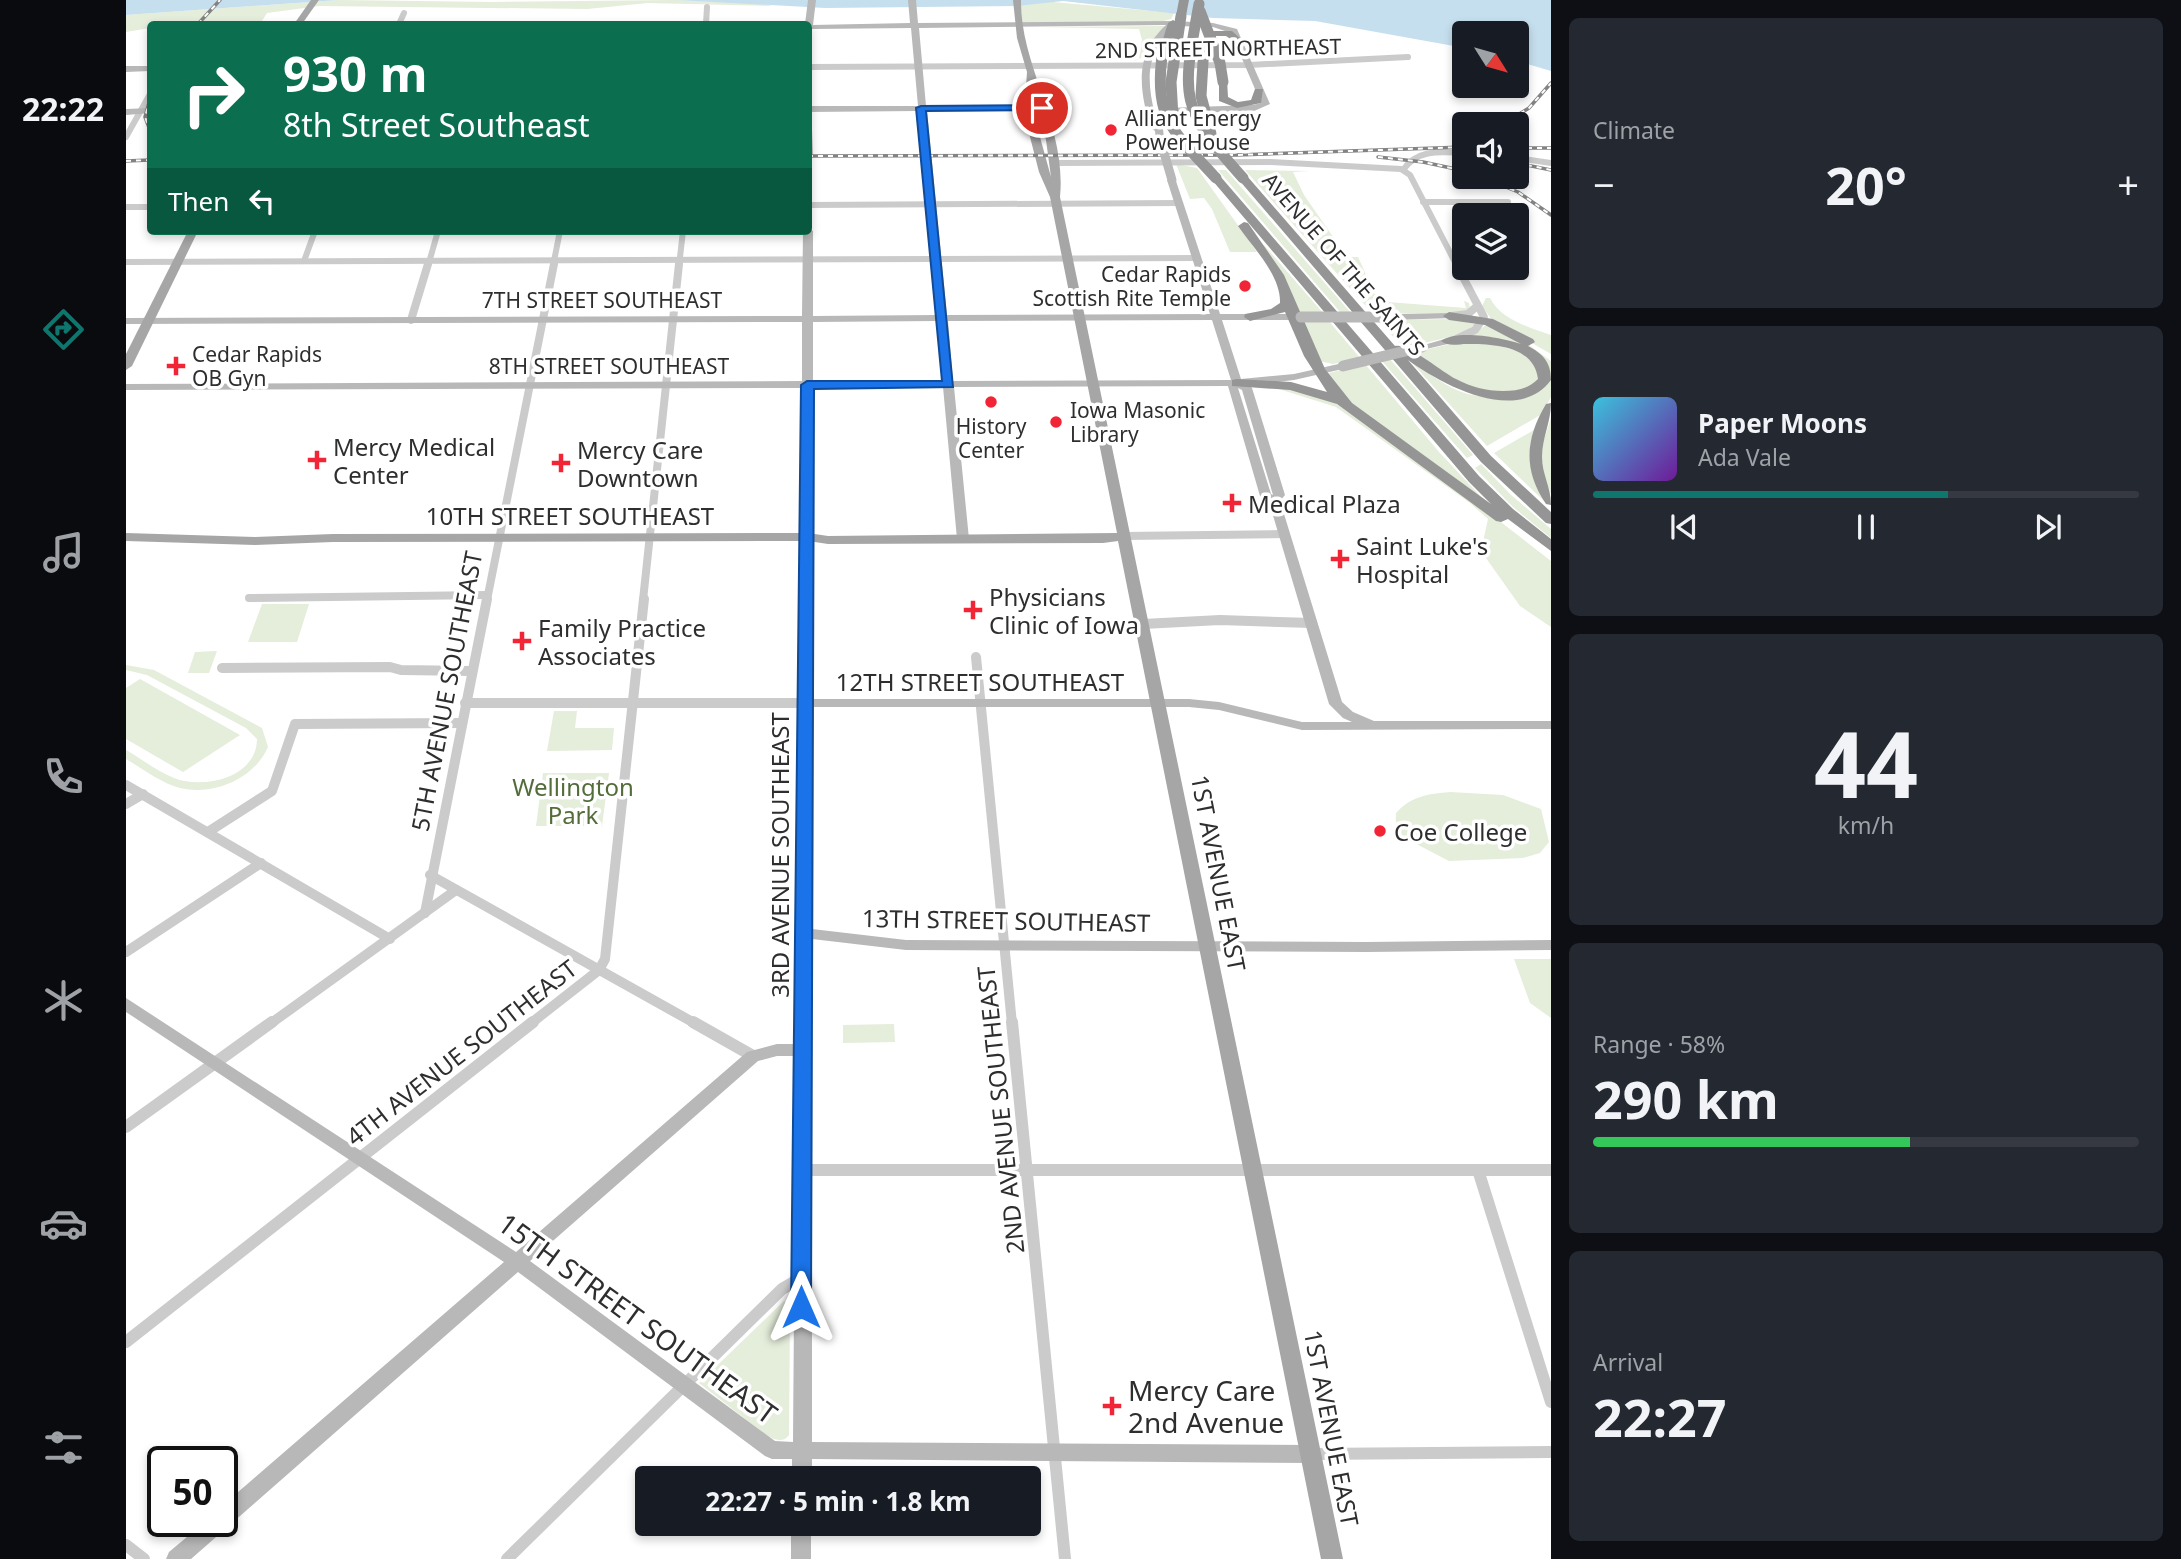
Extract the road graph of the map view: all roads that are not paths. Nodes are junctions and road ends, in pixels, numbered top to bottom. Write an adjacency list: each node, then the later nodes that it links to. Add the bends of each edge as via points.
1 (307, 0): 8 (main road)
2 (314, 0): 8 (main road)
3 (1184, 0): 40 (highway, bridge, via 1170,99 1176,124)
4 (1199, 2): 29 (highway, bridge, via 1219,59); 41 (highway, AVENUE OF THE SAINTS, bridge, via 1185,92 1192,115)
5 (1017, 3): 15 (main road, 1ST AVENUE EAST)
6 (912, 5): 16 (main road)
7 (708, 7): 13 (street)
8 (303, 12): 11 (main road)
9 (404, 13): 12 (street)
10 (1205, 20): 14 (main road); 18 (main road, via 1236,33); 19 (highway)
11 (298, 21)
12 (400, 21)
13 (706, 21)
14 (1173, 23): 15 (main road); 21 (main road, via 1153,44); 40 (highway, bridge, via 1157,83 1159,103 1170,127)
15 (1020, 25): 16 (main road); 27 (main road, 1ST AVENUE EAST)
16 (913, 26): 17 (main road); 24 (main road)
17 (812, 28)
18 (1238, 41): 19 (highway, via 1228,33 1215,32); 22 (main road)
19 (1206, 50): 41 (highway, bridge, via 1201,96)
20 (1408, 57): 22 (street, 2ND STREET NORTHEAST)
21 (1144, 65): 22 (street, 2ND STREET NORTHEAST); 27 (street, 2ND STREET NORTHEAST); 30 (main road)
22 (1249, 65): 28 (main road)
23 (812, 66): 24 (street, 2ND STREET NORTHEAST)
24 (917, 67): 27 (street, 2ND STREET NORTHEAST); 32 (main road)
25 (126, 69): 26 (main road)
26 (147, 69)
27 (1029, 70): 33 (main road, 1ST AVENUE EAST, via 1028,87)
28 (1259, 91): 29 (highway, via 1258,101 1248,105 1228,103); 35 (main road, via 1267,101 1264,105)
29 (1222, 97): 31 (highway)
30 (1148, 105): 31 (main road); 39 (main road)
31 (1197, 107): 35 (main road)
32 (921, 108): 33 (main road); 34 (main road); 52 (main road)
33 (1037, 108): 44 (main road, 1ST AVENUE EAST); 48 (main road, 1ST AVENUE EAST, via 1042,169)
34 (812, 109)
35 (1229, 109): 39 (main road, via 1164,112 1158,120)
36 (145, 110): 37 (main road); 38 (street)
37 (126, 111)
38 (126, 137)
39 (1160, 139): 51 (main road, bridge)
40 (1188, 145): 47 (highway, bridge)
41 (1215, 148): 73 (highway, AVENUE OF THE SAINTS, bridge)
42 (1452, 153): 46 (street, via 1417,155)
43 (1529, 160): 45 (street)
44 (1055, 163): 46 (street, via 1292,163); 48 (main road, 1ST AVENUE EAST)
45 (1551, 163)
46 (1403, 170): 49 (street)
47 (1218, 181): 74 (highway, via 1272,264); 111 (highway, AVENUE OF THE SAINTS, via 1447,447 1508,512)
48 (1056, 200): 51 (street); 52 (street); 64 (main road, 1ST AVENUE EAST)
49 (1423, 202): 50 (street); 62 (street)
50 (1508, 202)
51 (1180, 203): 65 (main road)
52 (931, 204): 53 (street); 63 (main road)
53 (812, 205)
54 (126, 207): 55 (street)
55 (147, 207)
56 (191, 235): 72 (main road)
57 (314, 235): 69 (street)
58 (437, 235): 70 (street)
59 (559, 235): 67 (street, 5TH AVENUE SOUTHEAST)
60 (683, 235): 68 (street, 4TH AVENUE SOUTHEAST)
61 (808, 235): 66 (main road, 3RD AVENUE SOUTHEAST)
62 (1451, 256): 75 (street)
63 (936, 258): 64 (street); 66 (street); 81 (main road)
64 (1067, 258): 65 (street); 77 (main road, 1ST AVENUE EAST)
65 (1197, 258): 78 (main road)
66 (808, 259): 68 (street); 83 (main road, 3RD AVENUE SOUTHEAST)
67 (554, 260): 68 (street); 70 (street); 85 (street, 5TH AVENUE SOUTHEAST)
68 (680, 260): 82 (street, 4TH AVENUE SOUTHEAST)
69 (304, 261): 70 (street); 72 (street)
70 (428, 261): 84 (street)
71 (126, 262): 72 (street)
72 (177, 262): 87 (main road)
73 (1343, 295): 89 (highway, via 1398,347 1457,387 1508,395 1533,390 1545,379 1542,364 1522,349 1489,340); 103 (highway, AVENUE OF THE SAINTS, via 1510,484)
74 (1286, 298): 79 (highway, via 1275,312); 80 (highway)
75 (1476, 307): 76 (street, via 1468,314); 88 (street)
76 (1449, 316): 80 (main road, 7TH STREET SOUTHEAST, bridge); 88 (highway)
77 (1079, 317): 78 (main road, 7TH STREET SOUTHEAST); 81 (main road, 7TH STREET SOUTHEAST); 95 (main road, 1ST AVENUE EAST)
78 (1216, 317): 79 (main road, 7TH STREET SOUTHEAST); 93 (main road)
79 (1250, 317): 80 (main road, 7TH STREET SOUTHEAST)
80 (1298, 317): 92 (highway)
81 (942, 318): 83 (main road, 7TH STREET SOUTHEAST); 98 (main road)
82 (673, 319): 83 (main road, 7TH STREET SOUTHEAST); 85 (main road, 7TH STREET SOUTHEAST); 94 (street, 4TH AVENUE SOUTHEAST)
83 (808, 319): 97 (main road, 3RD AVENUE SOUTHEAST)
84 (411, 320): 85 (main road, 7TH STREET SOUTHEAST); 87 (main road, 7TH STREET SOUTHEAST)
85 (542, 320): 96 (street, 5TH AVENUE SOUTHEAST)
86 (126, 321): 87 (main road, 7TH STREET SOUTHEAST)
87 (148, 321): 91 (main road)
88 (1484, 321): 89 (street, via 1470,333); 90 (highway, via 1517,335)
89 (1448, 341): 92 (main road, 8TH STREET SOUTHEAST, bridge)
90 (1551, 358)
91 (126, 366)
92 (1318, 372): 93 (main road, 8TH STREET SOUTHEAST); 100 (highway)
93 (1237, 383): 95 (main road, 8TH STREET SOUTHEAST); 100 (highway, via 1291,386); 104 (main road, via 1232,387 1256,467 1266,496 1274,500)
94 (667, 384): 96 (main road, 8TH STREET SOUTHEAST); 97 (main road, 8TH STREET SOUTHEAST); 107 (street, 4TH AVENUE SOUTHEAST)
95 (1092, 384): 98 (main road, 8TH STREET SOUTHEAST); 106 (main road, 1ST AVENUE EAST)
96 (529, 385): 99 (main road, 8TH STREET SOUTHEAST); 109 (street, 5TH AVENUE SOUTHEAST)
97 (807, 385): 98 (main road, 8TH STREET SOUTHEAST); 108 (main road, 3RD AVENUE SOUTHEAST)
98 (948, 385): 105 (main road)
99 (126, 387)
100 (1347, 406): 111 (highway)
101 (1551, 407): 102 (highway, via 1536,438 1534,459)
102 (1551, 501)
103 (1551, 520)
104 (1284, 534): 106 (street); 114 (main road)
105 (963, 535): 106 (main road, 10TH STREET SOUTHEAST); 108 (main road, 10TH STREET SOUTHEAST)
106 (1124, 536): 115 (main road, 1ST AVENUE EAST)
107 (651, 537): 108 (main road, 10TH STREET SOUTHEAST); 109 (main road, 10TH STREET SOUTHEAST); 119 (street, 4TH AVENUE SOUTHEAST)
108 (808, 537): 120 (main road, 3RD AVENUE SOUTHEAST)
109 (498, 538): 110 (main road, 10TH STREET SOUTHEAST); 112 (street, 5TH AVENUE SOUTHEAST)
110 (131, 539)
111 (1551, 548)
112 (486, 595): 113 (street); 118 (street, 5TH AVENUE SOUTHEAST)
113 (249, 598)
114 (1312, 623): 115 (street, via 1220,620); 124 (main road)
115 (1143, 624): 122 (main road, 1ST AVENUE EAST)
116 (976, 657): 121 (street, 2ND AVENUE SOUTHEAST)
117 (222, 668): 118 (street)
118 (471, 671): 123 (street, 5TH AVENUE SOUTHEAST)
119 (635, 703): 120 (street, 12TH STREET SOUTHEAST); 123 (street, 12TH STREET SOUTHEAST); 143 (street, 4TH AVENUE SOUTHEAST, via 605,959)
120 (807, 703): 121 (main road, 12TH STREET SOUTHEAST); 137 (main road, 3RD AVENUE SOUTHEAST)
121 (980, 703): 122 (main road, 12TH STREET SOUTHEAST); 139 (street, 2ND AVENUE SOUTHEAST)
122 (1159, 703): 128 (main road, 12TH STREET SOUTHEAST, via 1219,706 1276,722); 141 (main road, 1ST AVENUE EAST)
123 (465, 704): 125 (street, 5TH AVENUE SOUTHEAST)
124 (1336, 704): 127 (main road, via 1353,718); 128 (main road, via 1331,719)
125 (461, 723): 132 (street, via 295,724 272,791); 134 (street, 5TH AVENUE SOUTHEAST)
126 (1551, 724): 127 (main road, 12TH STREET SOUTHEAST)
127 (1380, 725): 128 (main road, 12TH STREET SOUTHEAST)
128 (1319, 726)
129 (126, 785): 130 (street)
130 (142, 794): 131 (street); 132 (street)
131 (126, 804)
132 (208, 832): 133 (street)
133 (261, 863): 138 (street); 142 (street)
134 (430, 875): 135 (street); 136 (street, 5TH AVENUE SOUTHEAST)
135 (456, 890): 136 (street); 143 (street)
136 (425, 914): 138 (street)
137 (805, 933): 139 (main road, 13TH STREET SOUTHEAST, via 880,943); 145 (main road, 3RD AVENUE SOUTHEAST)
138 (390, 939): 147 (street)
139 (1005, 945): 141 (main road, 13TH STREET SOUTHEAST); 150 (street, 2ND AVENUE SOUTHEAST)
140 (1551, 945): 141 (main road, 13TH STREET SOUTHEAST)
141 (1206, 946): 152 (main road, 1ST AVENUE EAST)
142 (126, 951)
143 (600, 970): 146 (street); 149 (street, 4TH AVENUE SOUTHEAST)
144 (126, 1004): 147 (main road, 15TH STREET SOUTHEAST)
145 (804, 1050): 146 (main road); 151 (main road, 3RD AVENUE SOUTHEAST)
146 (753, 1056): 155 (main road)
147 (216, 1063): 148 (street); 149 (main road, 15TH STREET SOUTHEAST)
148 (126, 1128)
149 (360, 1158): 155 (main road, 15TH STREET SOUTHEAST); 157 (street, 4TH AVENUE SOUTHEAST)
150 (1027, 1169): 151 (street); 152 (street); 160 (street, 2ND AVENUE SOUTHEAST)
151 (804, 1170): 156 (main road, 3RD AVENUE SOUTHEAST)
152 (1253, 1170): 153 (street); 163 (main road, 1ST AVENUE EAST)
153 (1478, 1170): 154 (street); 159 (street)
154 (1551, 1170)
155 (518, 1262): 158 (main road, 15TH STREET SOUTHEAST); 165 (main road)
156 (801, 1278): 158 (street, via 782,1289); 161 (main road, 3RD AVENUE SOUTHEAST)
157 (126, 1342)
158 (684, 1386): 161 (main road, 15TH STREET SOUTHEAST, via 766,1447); 171 (street)
159 (1551, 1402)
160 (1055, 1451): 161 (main road, 15TH STREET SOUTHEAST); 163 (main road, 15TH STREET SOUTHEAST); 173 (street, 2ND AVENUE SOUTHEAST)
161 (802, 1452): 164 (main road, 3RD AVENUE SOUTHEAST)
162 (1551, 1452): 163 (street)
163 (1311, 1454): 174 (main road, 1ST AVENUE EAST)
164 (802, 1466)
165 (238, 1505)
166 (801, 1536): 172 (main road)
167 (205, 1537): 169 (main road)
168 (126, 1545): 170 (street)
169 (188, 1556)
170 (144, 1559)
171 (507, 1559)
172 (801, 1559)
173 (1065, 1559)
174 (1332, 1559)

